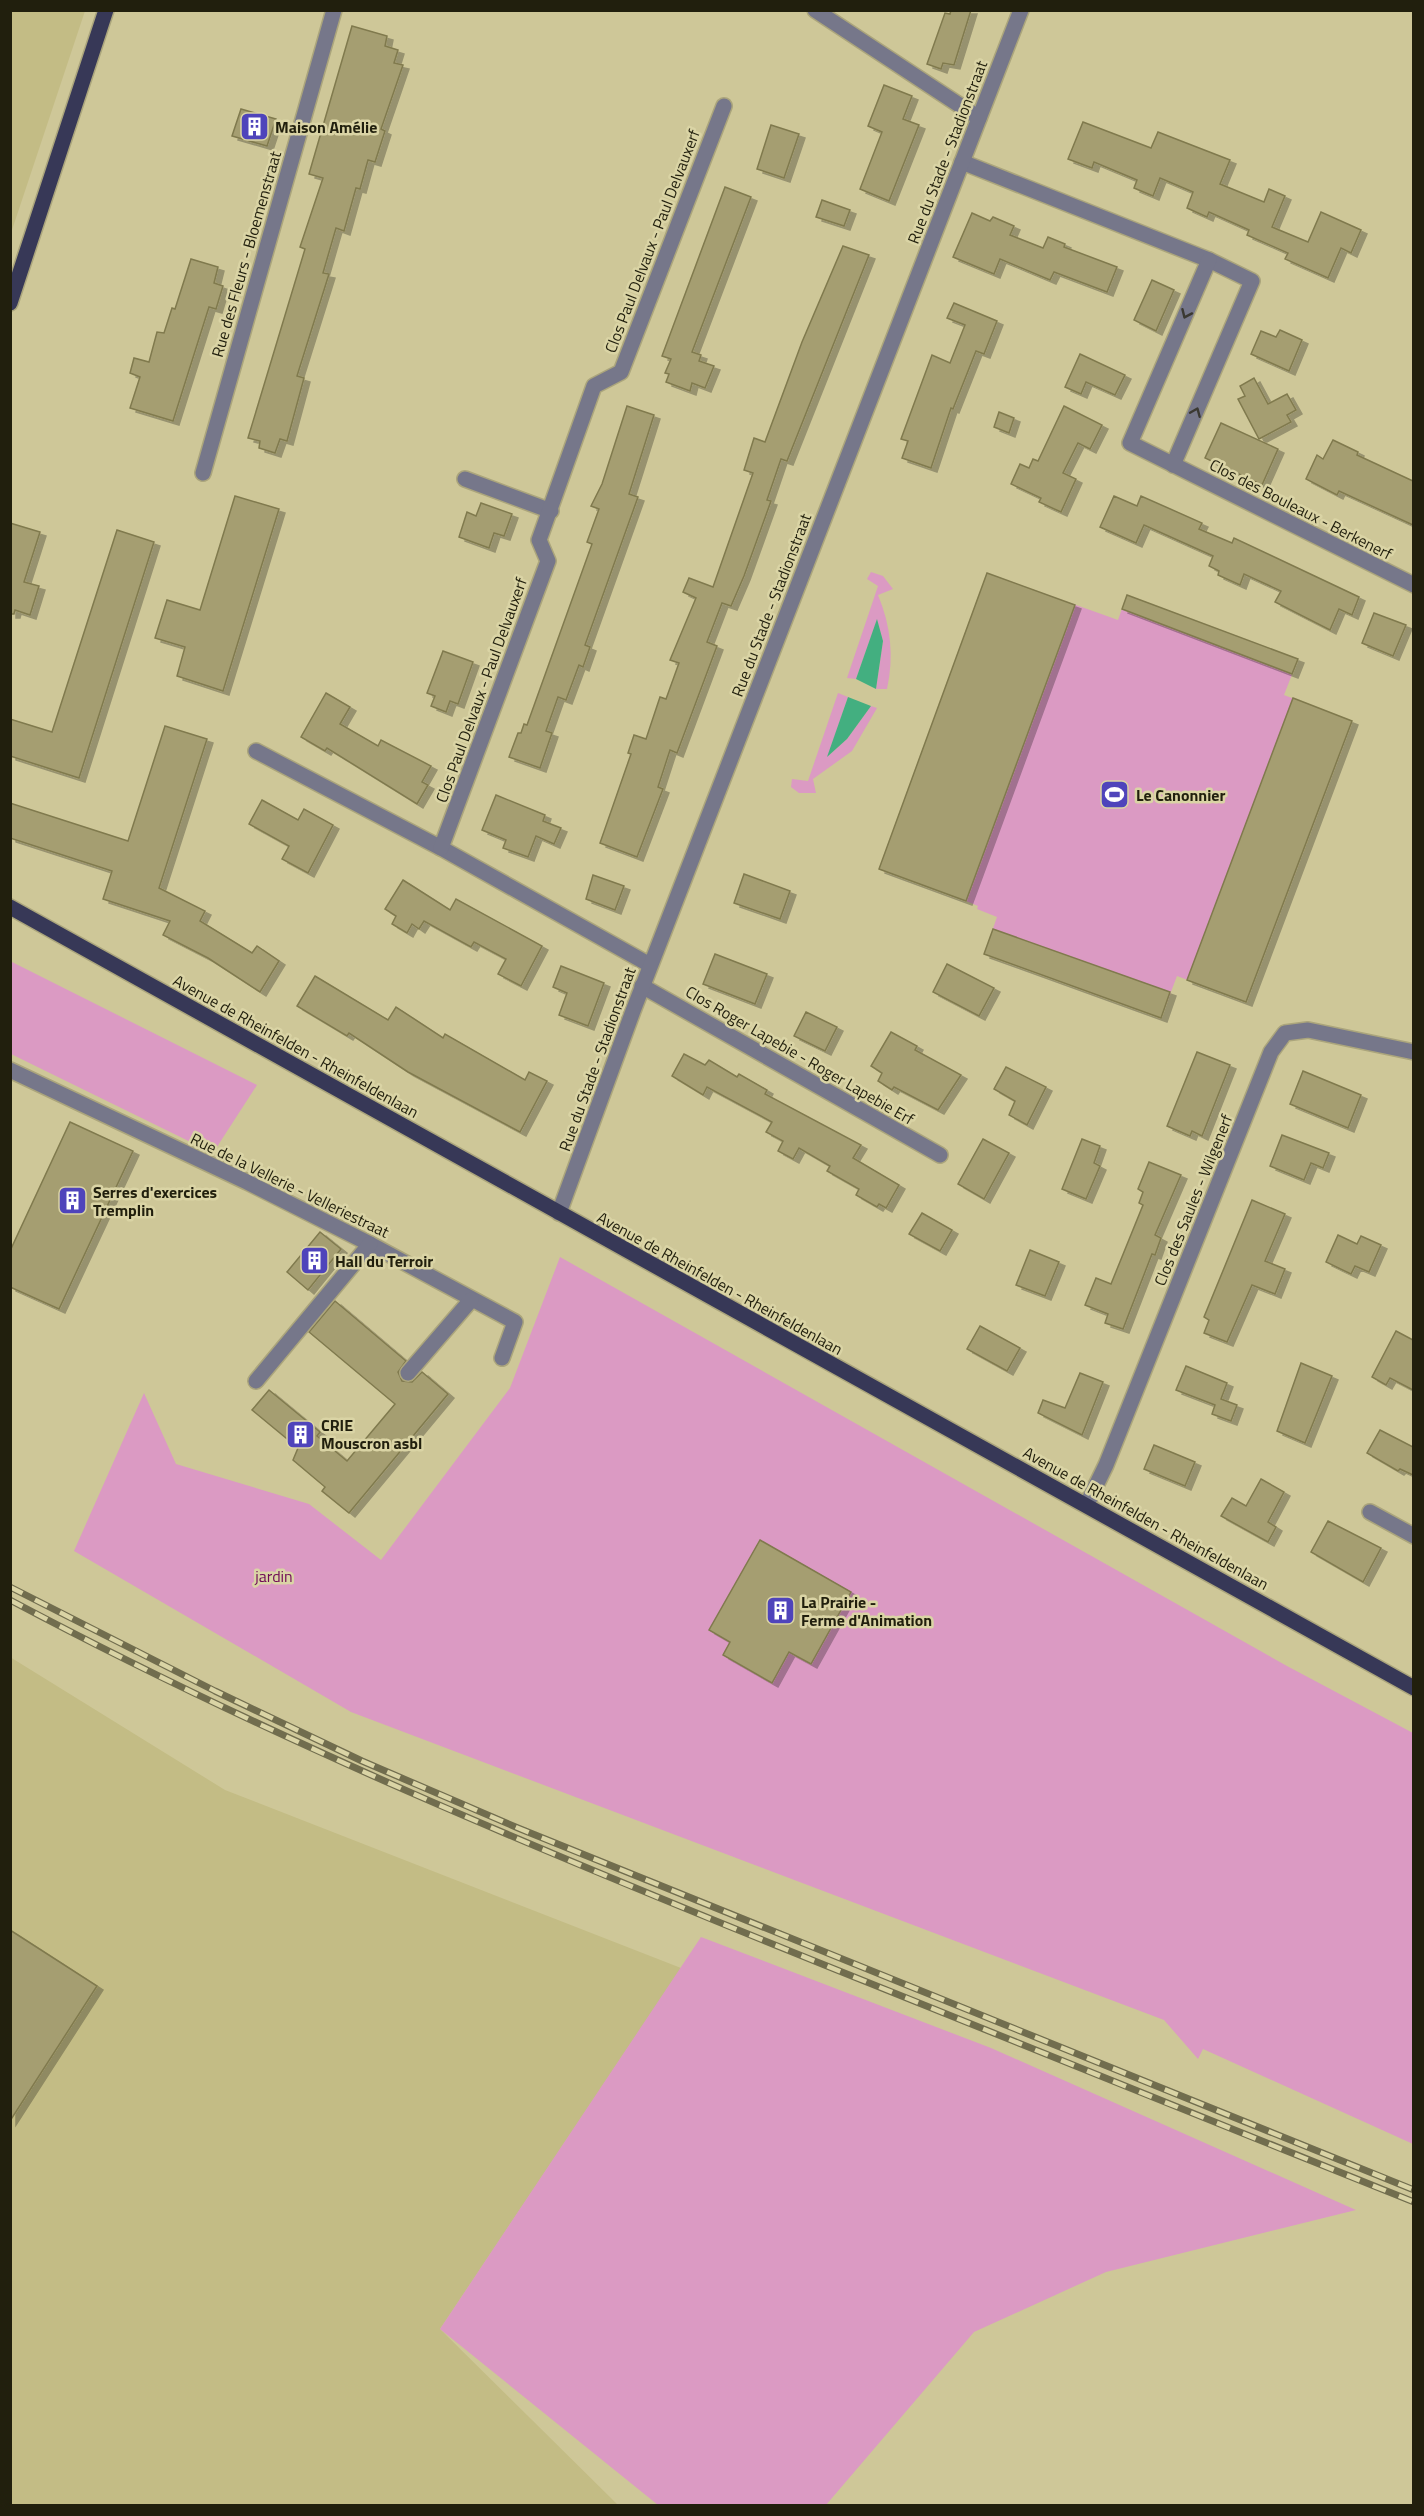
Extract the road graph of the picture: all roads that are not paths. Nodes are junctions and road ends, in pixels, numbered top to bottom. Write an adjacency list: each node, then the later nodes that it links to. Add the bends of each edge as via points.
1 (105, 10): 9 (main road)
2 (334, 10): 11 (street, Rue des Fleurs - Bloemenstraat)
3 (815, 10): 6 (street)
4 (1021, 10): 6 (street, Rue du Stade - Stadionstraat)
5 (724, 106): 13 (street, Clos Paul Delvaux - Paul Delvauxerf, via 621,372 594,386)
6 (979, 117): 7 (street, Rue du Stade - Stadionstraat)
7 (962, 162): 8 (street); 18 (street, Rue du Stade - Stadionstraat)
8 (1209, 260): 10 (street, Clos des Bouleaux - Berkenerf, one-way to 10, via 1130,443); 10 (street, one-way to 8, via 1252,281)
9 (10, 303)
10 (1173, 465): 14 (street, Clos des Bouleaux - Berkenerf)
11 (203, 473)
12 (465, 478): 13 (street)
13 (551, 511): 16 (street, Clos Paul Delvaux - Paul Delvauxerf, via 539,540 548,561)
14 (1413, 585)
15 (256, 751): 16 (street)
16 (441, 848): 18 (street)
17 (10, 907): 23 (main road, Avenue de Rheinfelden - Rheinfeldenlaan)
18 (650, 965): 19 (street, Rue du Stade - Stadionstraat)
19 (642, 986): 22 (street, Clos Roger Lapebie - Roger Lapebie Erf); 23 (street, Rue du Stade - Stadionstraat)
20 (1413, 1052): 29 (street, Clos des Saules - Wilgenerf, via 1308,1030 1285,1033 1271,1052)
21 (10, 1070): 24 (street, Rue de la Vellerie - Velleriestraat)
22 (940, 1155)
23 (559, 1213): 29 (main road, Avenue de Rheinfelden - Rheinfeldenlaan)
24 (370, 1244): 25 (street, Rue de la Vellerie - Velleriestraat); 28 (street)
25 (471, 1300): 26 (street, Rue de la Vellerie - Velleriestraat, via 515,1322); 27 (street)
26 (502, 1358)
27 (408, 1373)
28 (256, 1381)
29 (1087, 1504): 32 (main road, Avenue de Rheinfelden - Rheinfeldenlaan)
30 (1370, 1512): 31 (street)
31 (1413, 1536)
32 (1413, 1688)

